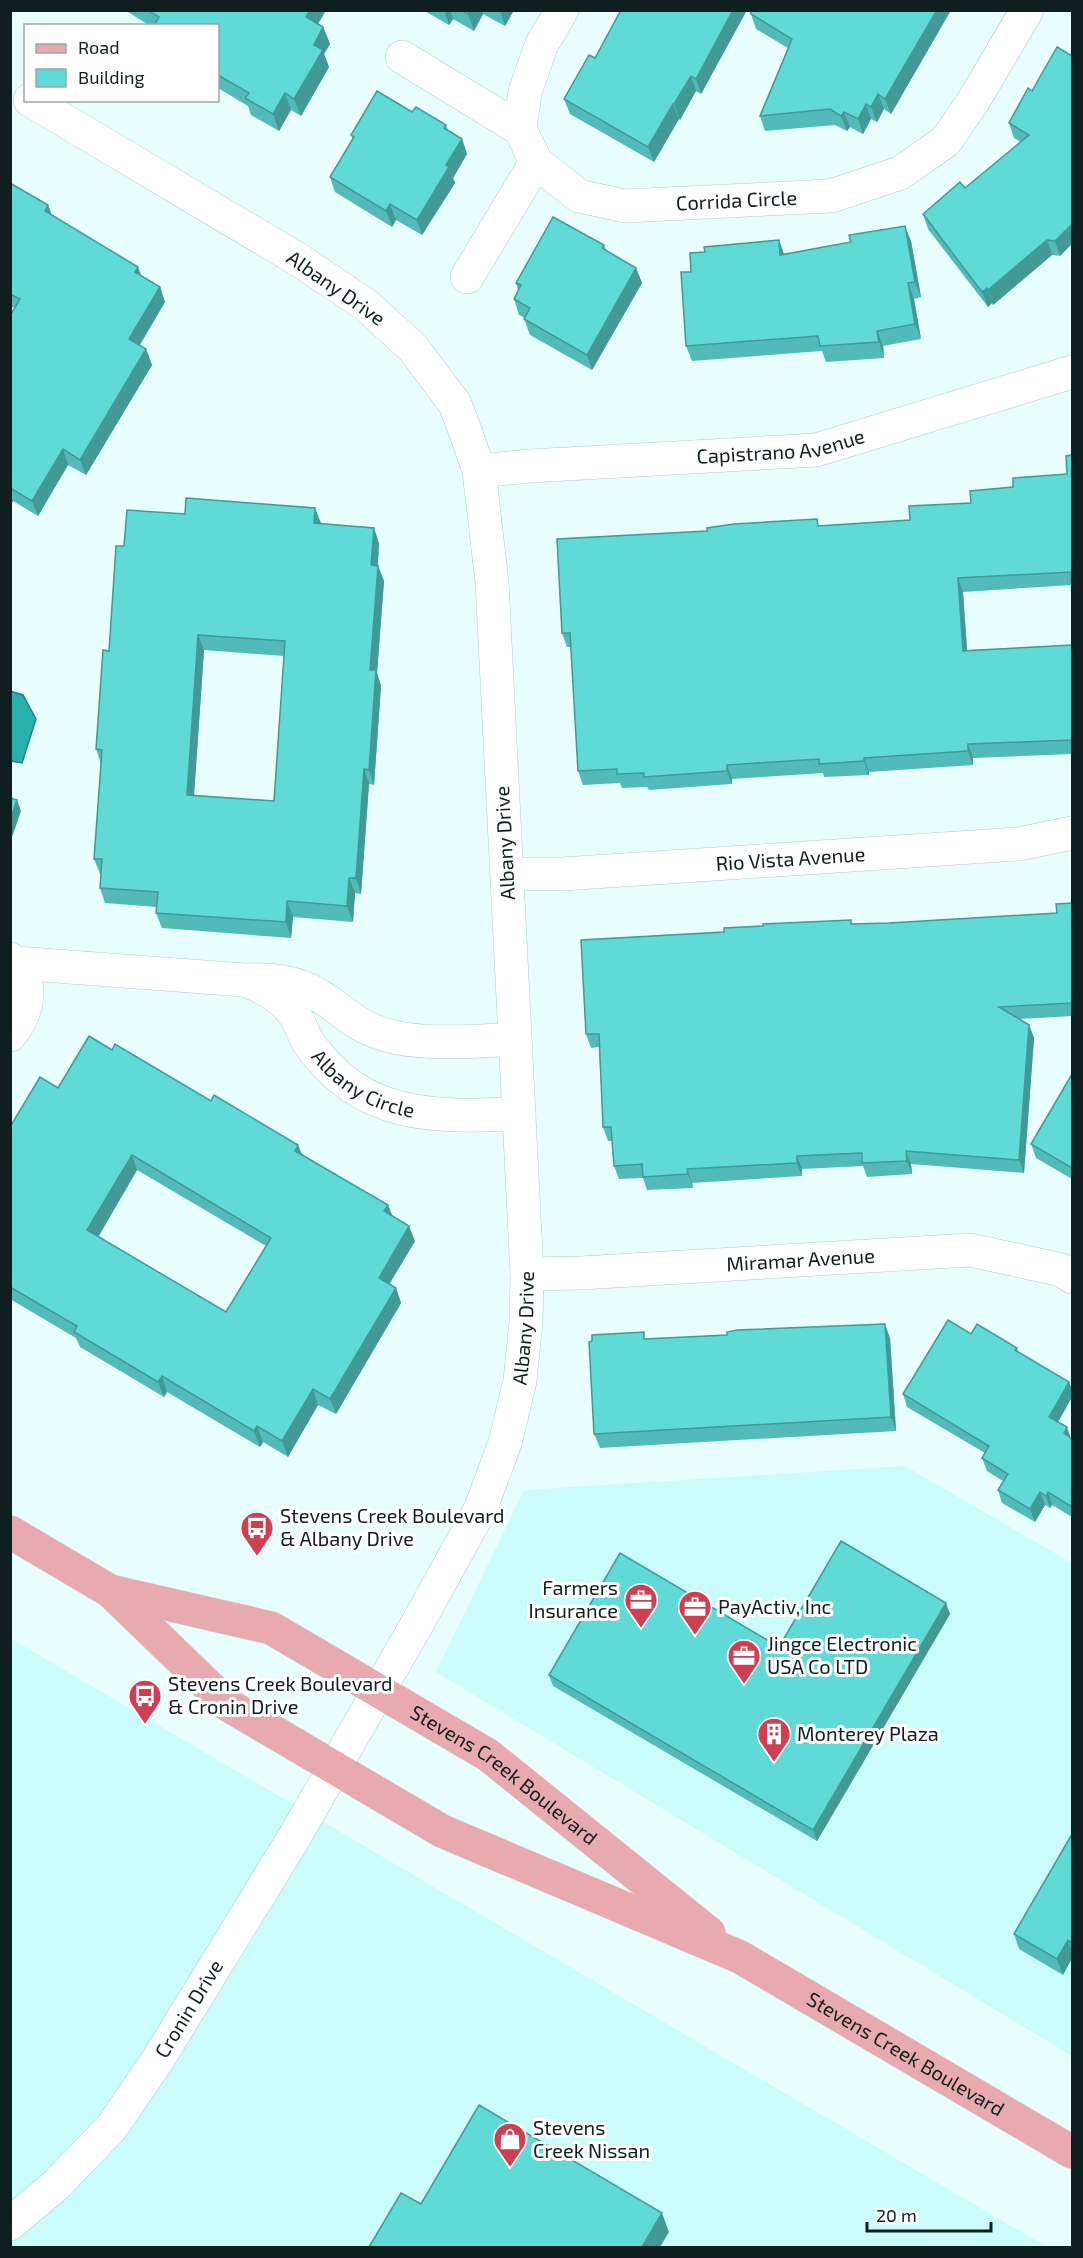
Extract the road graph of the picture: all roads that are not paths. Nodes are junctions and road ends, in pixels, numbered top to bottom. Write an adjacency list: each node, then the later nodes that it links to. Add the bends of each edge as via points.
1 (562, 10): 7 (street, via 541,46 525,92)
2 (1027, 10): 8 (street, Corrida Circle, via 946,141 900,172 831,196 625,206 579,196)
3 (402, 57): 7 (street)
4 (10, 89): 5 (street)
5 (24, 97)
6 (33, 102): 11 (street, Albany Drive, via 299,260 366,305 413,348 455,404)
7 (520, 129): 8 (street, Corrida Circle)
8 (536, 162): 9 (street)
9 (466, 277)
10 (1072, 372): 11 (street, Capistrano Avenue, via 816,450)
11 (478, 471): 13 (street, Albany Drive, via 492,582)
12 (1072, 832): 13 (street, Rio Vista Avenue, via 1019,844 562,874)
13 (507, 874): 18 (street, Albany Drive)
14 (13, 961): 15 (street, Albany Circle); 17 (street, Albany Circle, via 26,981 27,1002 21,1021)
15 (244, 980): 16 (street, Albany Circle, via 296,984 319,995); 19 (street, Albany Circle, via 262,987 294,1014)
16 (345, 1015): 18 (street, Albany Circle, via 372,1030 399,1038 442,1042); 19 (street)
17 (10, 1035)
18 (515, 1040): 20 (street, Albany Drive)
19 (318, 1055): 20 (street, Albany Circle, via 345,1083 372,1098 419,1113)
20 (519, 1114): 21 (street, Albany Drive)
21 (527, 1274): 22 (street, Miramar Avenue, via 970,1250 1062,1270); 25 (street, Albany Drive, via 520,1381 505,1443 480,1510)
22 (1072, 1277)
23 (10, 1532): 24 (main road, Stevens Creek Boulevard)
24 (110, 1591): 25 (main road, Stevens Creek Boulevard, via 271,1628); 26 (main road, Stevens Creek Boulevard, via 228,1705)
25 (378, 1691): 26 (street, Albany Drive); 27 (main road, Stevens Creek Boulevard, via 488,1755)
26 (334, 1768): 27 (main road, Stevens Creek Boulevard, via 442,1831); 29 (street, Cronin Drive, via 157,2061 111,2128 56,2185)
27 (740, 1957): 28 (main road, Stevens Creek Boulevard)
28 (1072, 2152)
29 (10, 2224)

